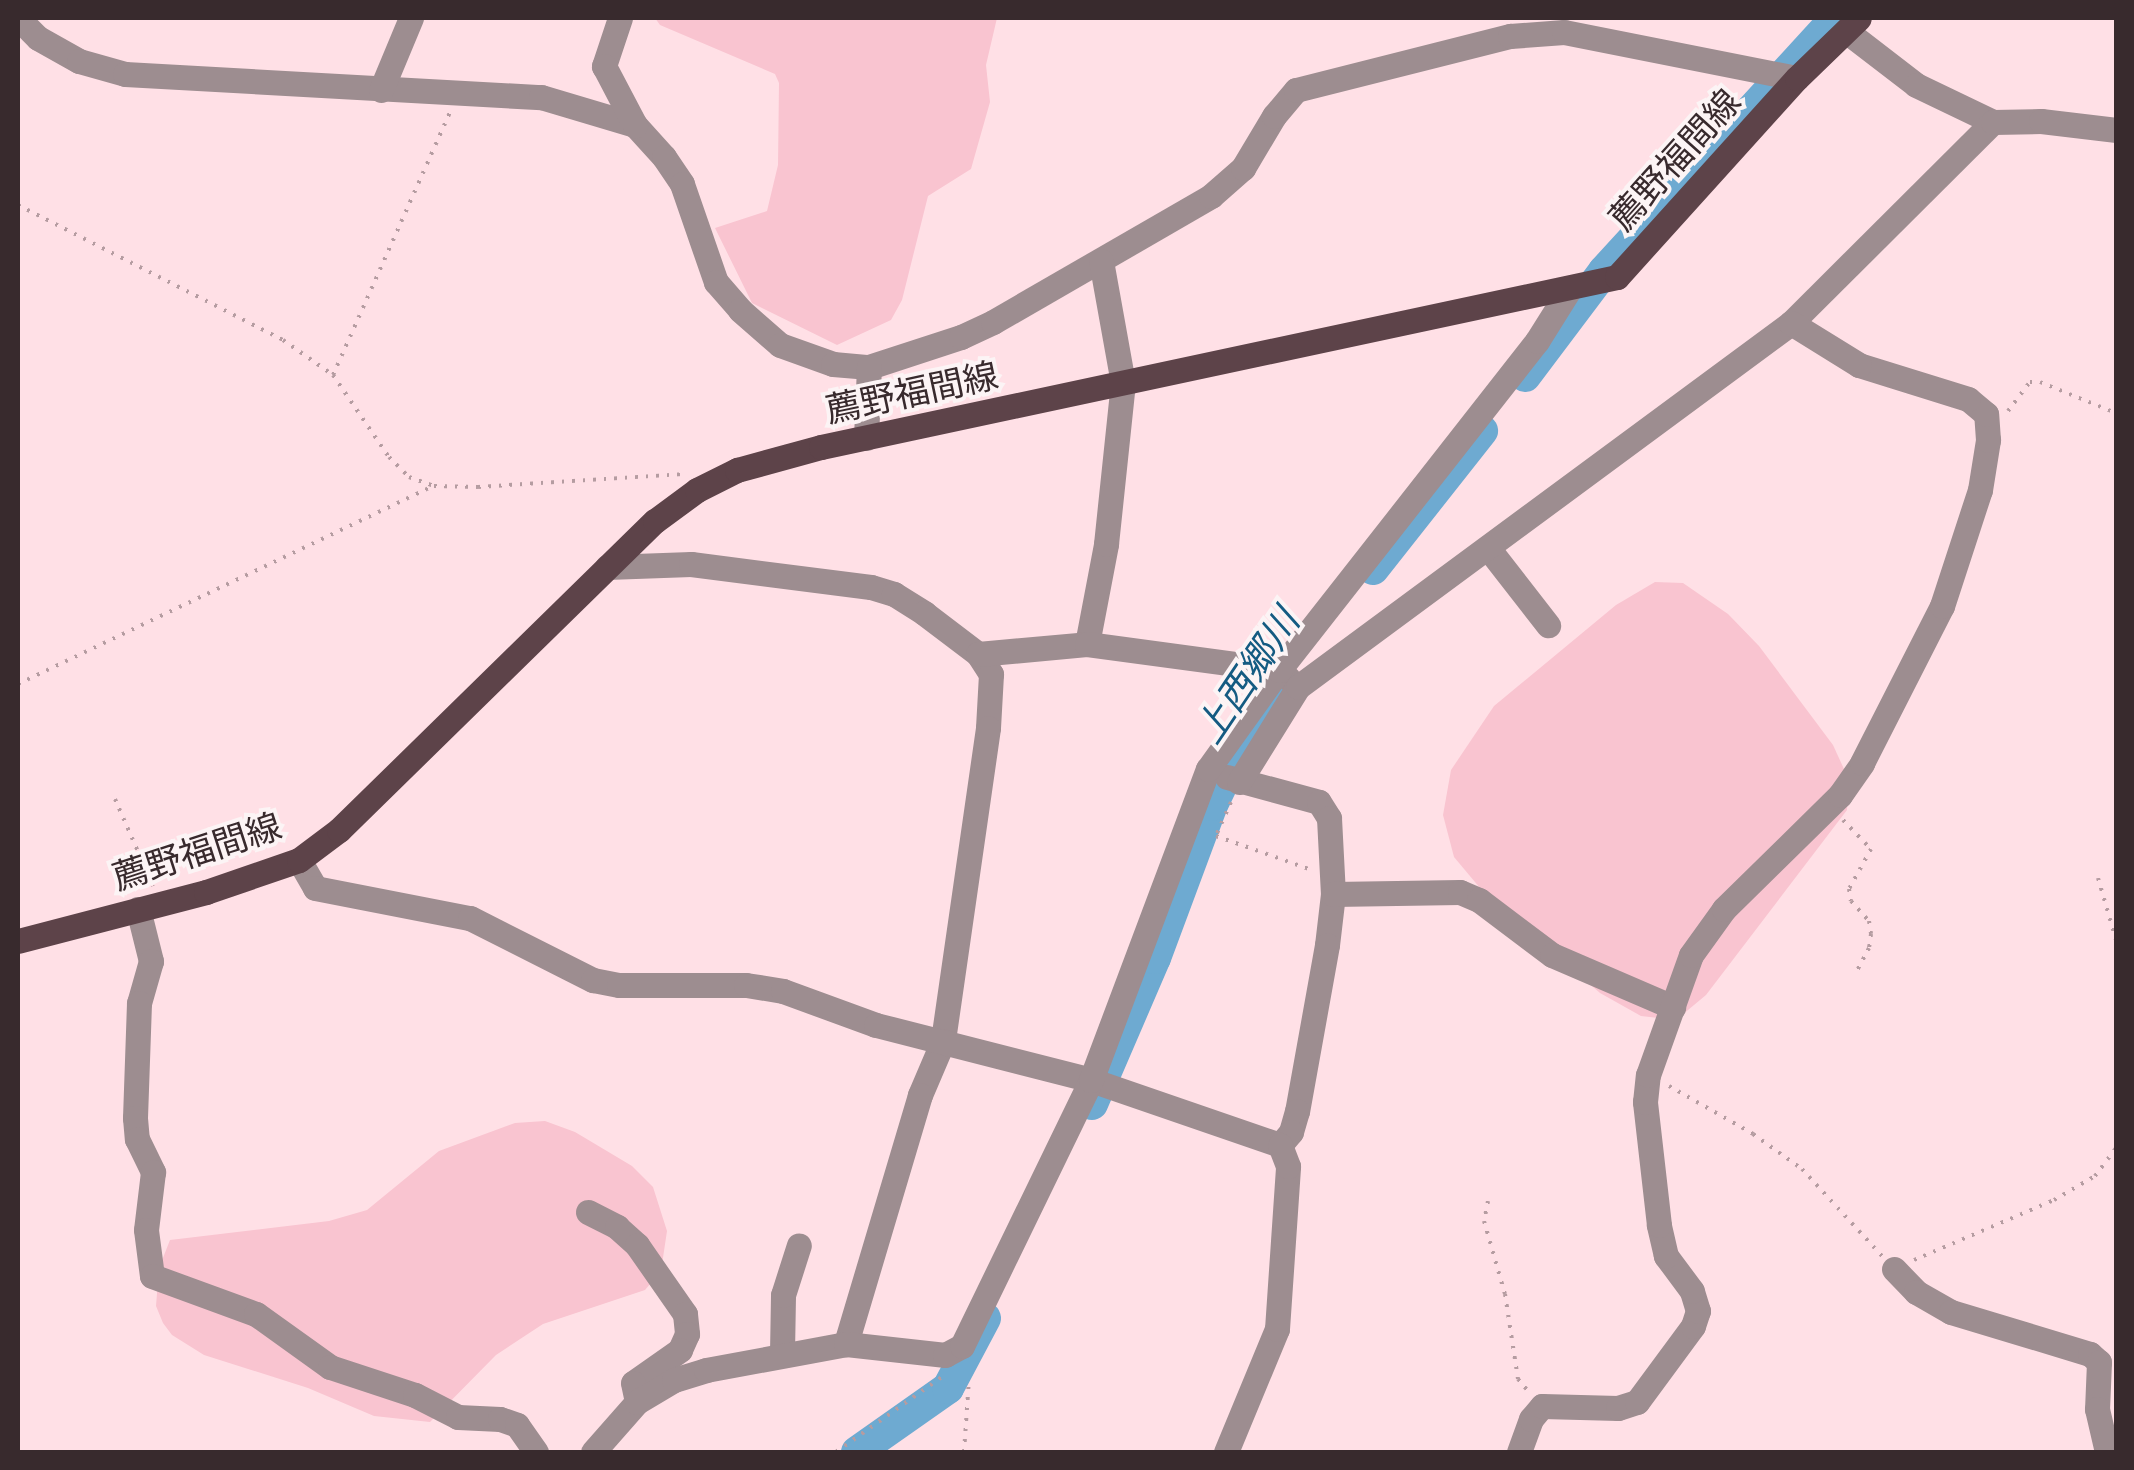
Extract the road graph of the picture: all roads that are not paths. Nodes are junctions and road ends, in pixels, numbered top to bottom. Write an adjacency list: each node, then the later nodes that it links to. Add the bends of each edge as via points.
1 (18, 18): 6 (street, via 79,61 125,74)
2 (412, 18): 6 (street)
3 (620, 18): 8 (street, via 604,66)
4 (1852, 24): 5 (main road, 薦野福間線); 7 (street, via 1916,85)
5 (1789, 75): 10 (street, via 1564,32 1510,36 1325,82 1296,90 1243,168 1212,196); 11 (main road, 薦野福間線, via 1617,277)
6 (381, 90): 8 (street, via 540,97)
7 (1993, 122): 9 (street); 12 (street)
8 (635, 125): 13 (street, via 682,184 716,282 740,310 780,345 834,364)
9 (2116, 130)
10 (1100, 261): 13 (street, via 961,338); 14 (street)
11 (1585, 286): 14 (main road, 薦野福間線); 21 (street, via 1537,340)
12 (1791, 324): 16 (street); 27 (street, via 1859,364 1968,398 1986,414 1988,440 1976,505 1942,606 1862,763 1828,807 1724,909 1691,955)
13 (869, 367): 15 (street)
14 (1123, 384): 15 (main road, 薦野福間線); 19 (street, via 1106,544)
15 (866, 438): 17 (main road, 薦野福間線, via 753,466 697,490)
16 (1488, 548): 18 (street); 21 (street)
17 (607, 567): 20 (street, via 691,564 870,587 894,594); 23 (main road, 薦野福間線, via 339,830)
18 (1548, 625)
19 (1087, 644): 20 (street); 21 (street)
20 (978, 654): 28 (street, via 992,685)
21 (1288, 678): 22 (street)
22 (1225, 776): 24 (street, via 1319,802 1329,818); 29 (street)
23 (299, 860): 25 (main road, 薦野福間線); 28 (street, via 315,888 470,918 593,980 746,984)
24 (1333, 885): 27 (street, via 1460,892 1552,955); 30 (street, via 1308,1062 1291,1132)
25 (150, 906): 26 (main road, 薦野福間線); 38 (street, via 136,1118 137,1139 153,1172 146,1230 152,1276 256,1314 330,1367 458,1417 517,1426)
26 (18, 941)
27 (1672, 1007): 41 (street, via 1645,1102 1659,1225 1666,1256 1692,1291 1694,1326 1637,1402 1618,1408 1542,1406)
28 (943, 1041): 29 (street); 34 (street, via 920,1095)
29 (1102, 1084): 30 (street); 34 (street, via 962,1346 946,1356)
30 (1280, 1145): 40 (street, via 1288,1166 1277,1329)
31 (588, 1212): 36 (street, via 637,1245 685,1314 688,1334 680,1350 634,1384)
32 (799, 1245): 35 (street, via 784,1295)
33 (1894, 1269): 37 (street, via 1950,1312 2090,1354 2099,1362)
34 (846, 1344): 35 (street)
35 (782, 1353): 36 (street, via 674,1380)
36 (636, 1402): 39 (street)
37 (2107, 1410): 42 (street)
38 (536, 1452)
39 (593, 1452)
40 (1226, 1452)
41 (1520, 1452)
42 (2108, 1452)

